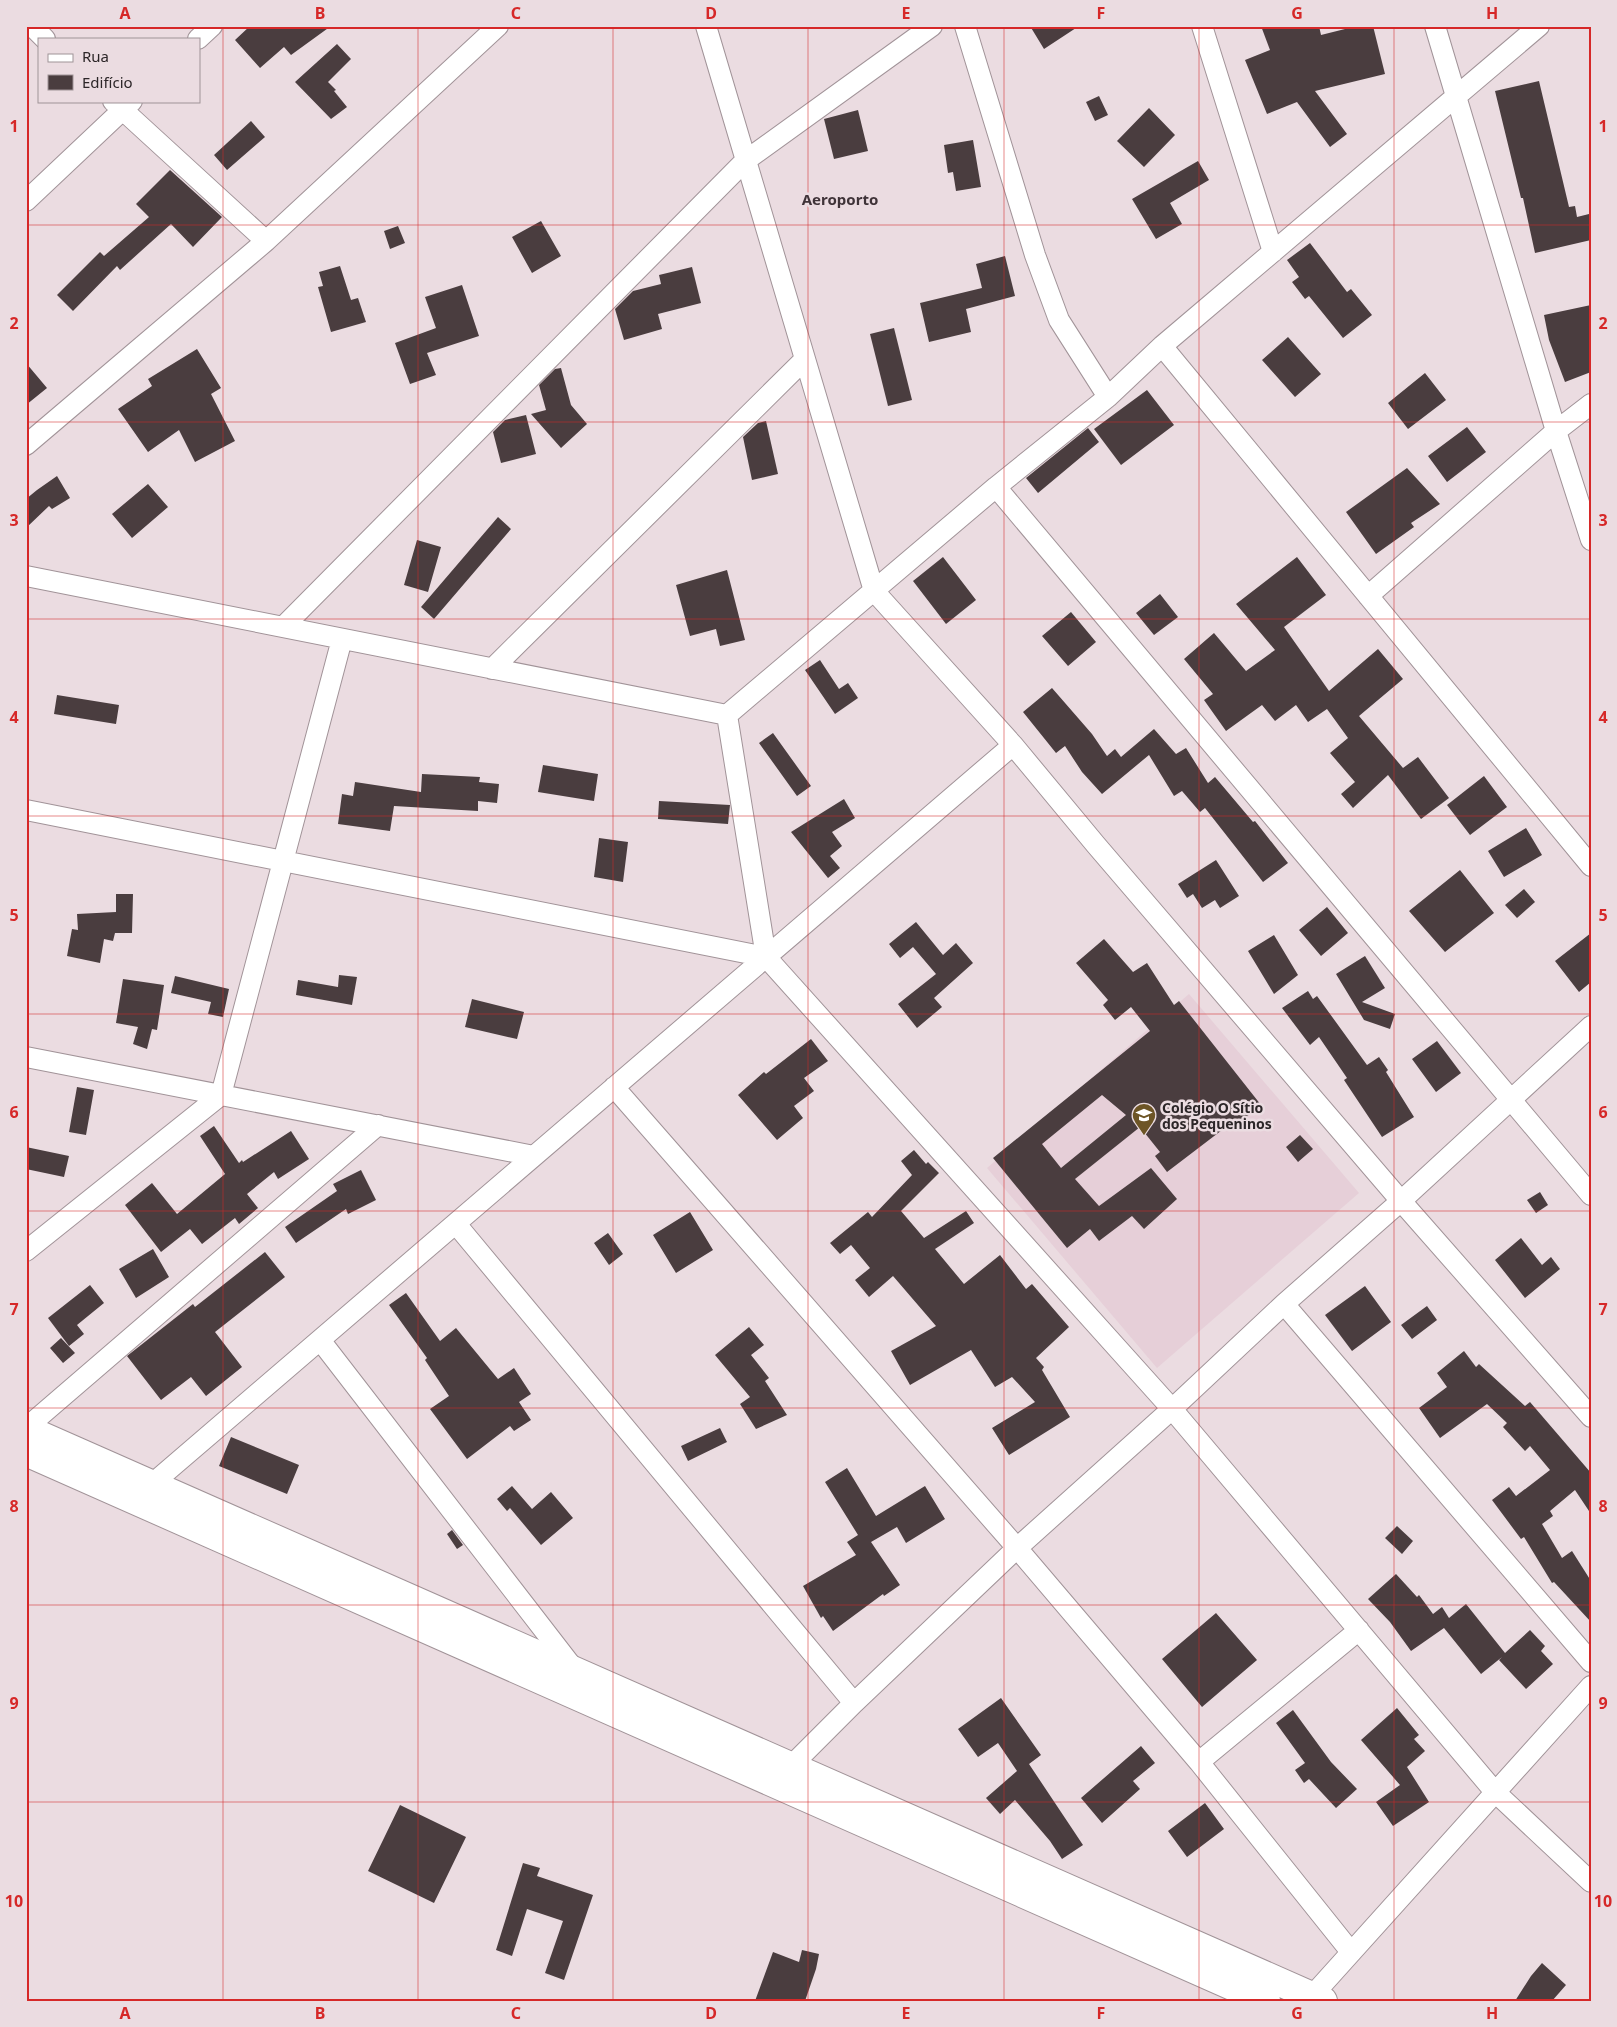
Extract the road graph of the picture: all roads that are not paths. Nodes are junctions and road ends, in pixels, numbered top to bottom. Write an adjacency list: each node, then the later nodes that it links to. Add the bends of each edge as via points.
1 (32, 26): 10 (street)
2 (212, 26): 11 (street)
3 (498, 26): 16 (street)
4 (706, 26): 14 (street)
5 (932, 26): 14 (street)
6 (965, 26): 20 (street, via 1035,255 1059,320)
7 (1202, 26): 17 (street)
8 (1435, 26): 12 (street)
9 (1539, 26): 12 (street)
10 (44, 38)
11 (199, 38)
12 (1457, 96): 17 (street); 22 (street)
13 (122, 104): 15 (street); 16 (street)
14 (745, 161): 19 (street); 29 (street)
15 (26, 201)
16 (266, 241): 23 (street)
17 (1273, 252): 18 (street)
18 (1162, 346): 20 (street); 28 (street)
19 (805, 359): 27 (street); 31 (street)
20 (1108, 397): 24 (street)
21 (1591, 404): 22 (street)
22 (1556, 431): 25 (street); 28 (street)
23 (26, 445)
24 (996, 487): 27 (street); 42 (street)
25 (1591, 540)
26 (26, 576): 29 (street)
27 (874, 591): 32 (street); 33 (street)
28 (1368, 596): 36 (street)
29 (283, 627): 30 (street)
30 (342, 639): 31 (street); 35 (street)
31 (492, 669): 32 (street)
32 (727, 715): 37 (street)
33 (1013, 745): 37 (street); 46 (street)
34 (26, 810): 35 (street)
35 (283, 861): 37 (street); 41 (street)
36 (1591, 866)
37 (766, 956): 40 (street); 51 (street)
38 (1591, 1026): 42 (street)
39 (26, 1057): 41 (street)
40 (614, 1087): 44 (street); 56 (street)
41 (221, 1095): 43 (street); 48 (street)
42 (1511, 1098): 45 (street); 46 (street)
43 (378, 1125): 44 (street); 53 (street)
44 (534, 1156): 47 (street)
45 (1591, 1195)
46 (1401, 1201): 49 (street); 52 (street)
47 (456, 1224): 50 (street); 61 (street)
48 (26, 1251)
49 (1284, 1304): 51 (street); 58 (street)
50 (320, 1340): 55 (street); 59 (street)
51 (1172, 1409): 56 (street); 57 (street)
52 (1591, 1417)
53 (26, 1428): 55 (street)
54 (26, 1452): 63 (street)
55 (152, 1484): 59 (street)
56 (1017, 1548): 61 (street); 62 (street)
57 (1359, 1630): 62 (street); 64 (street)
58 (1591, 1662)
59 (575, 1670): 63 (street)
60 (1591, 1686): 64 (street)
61 (854, 1703): 63 (street)
62 (1199, 1762): 66 (street)
63 (783, 1775): 67 (street); 68 (street)
64 (1495, 1792): 65 (street); 66 (street)
65 (1591, 1882)
66 (1351, 1952): 67 (street)
67 (1317, 1998)
68 (1266, 2001)

